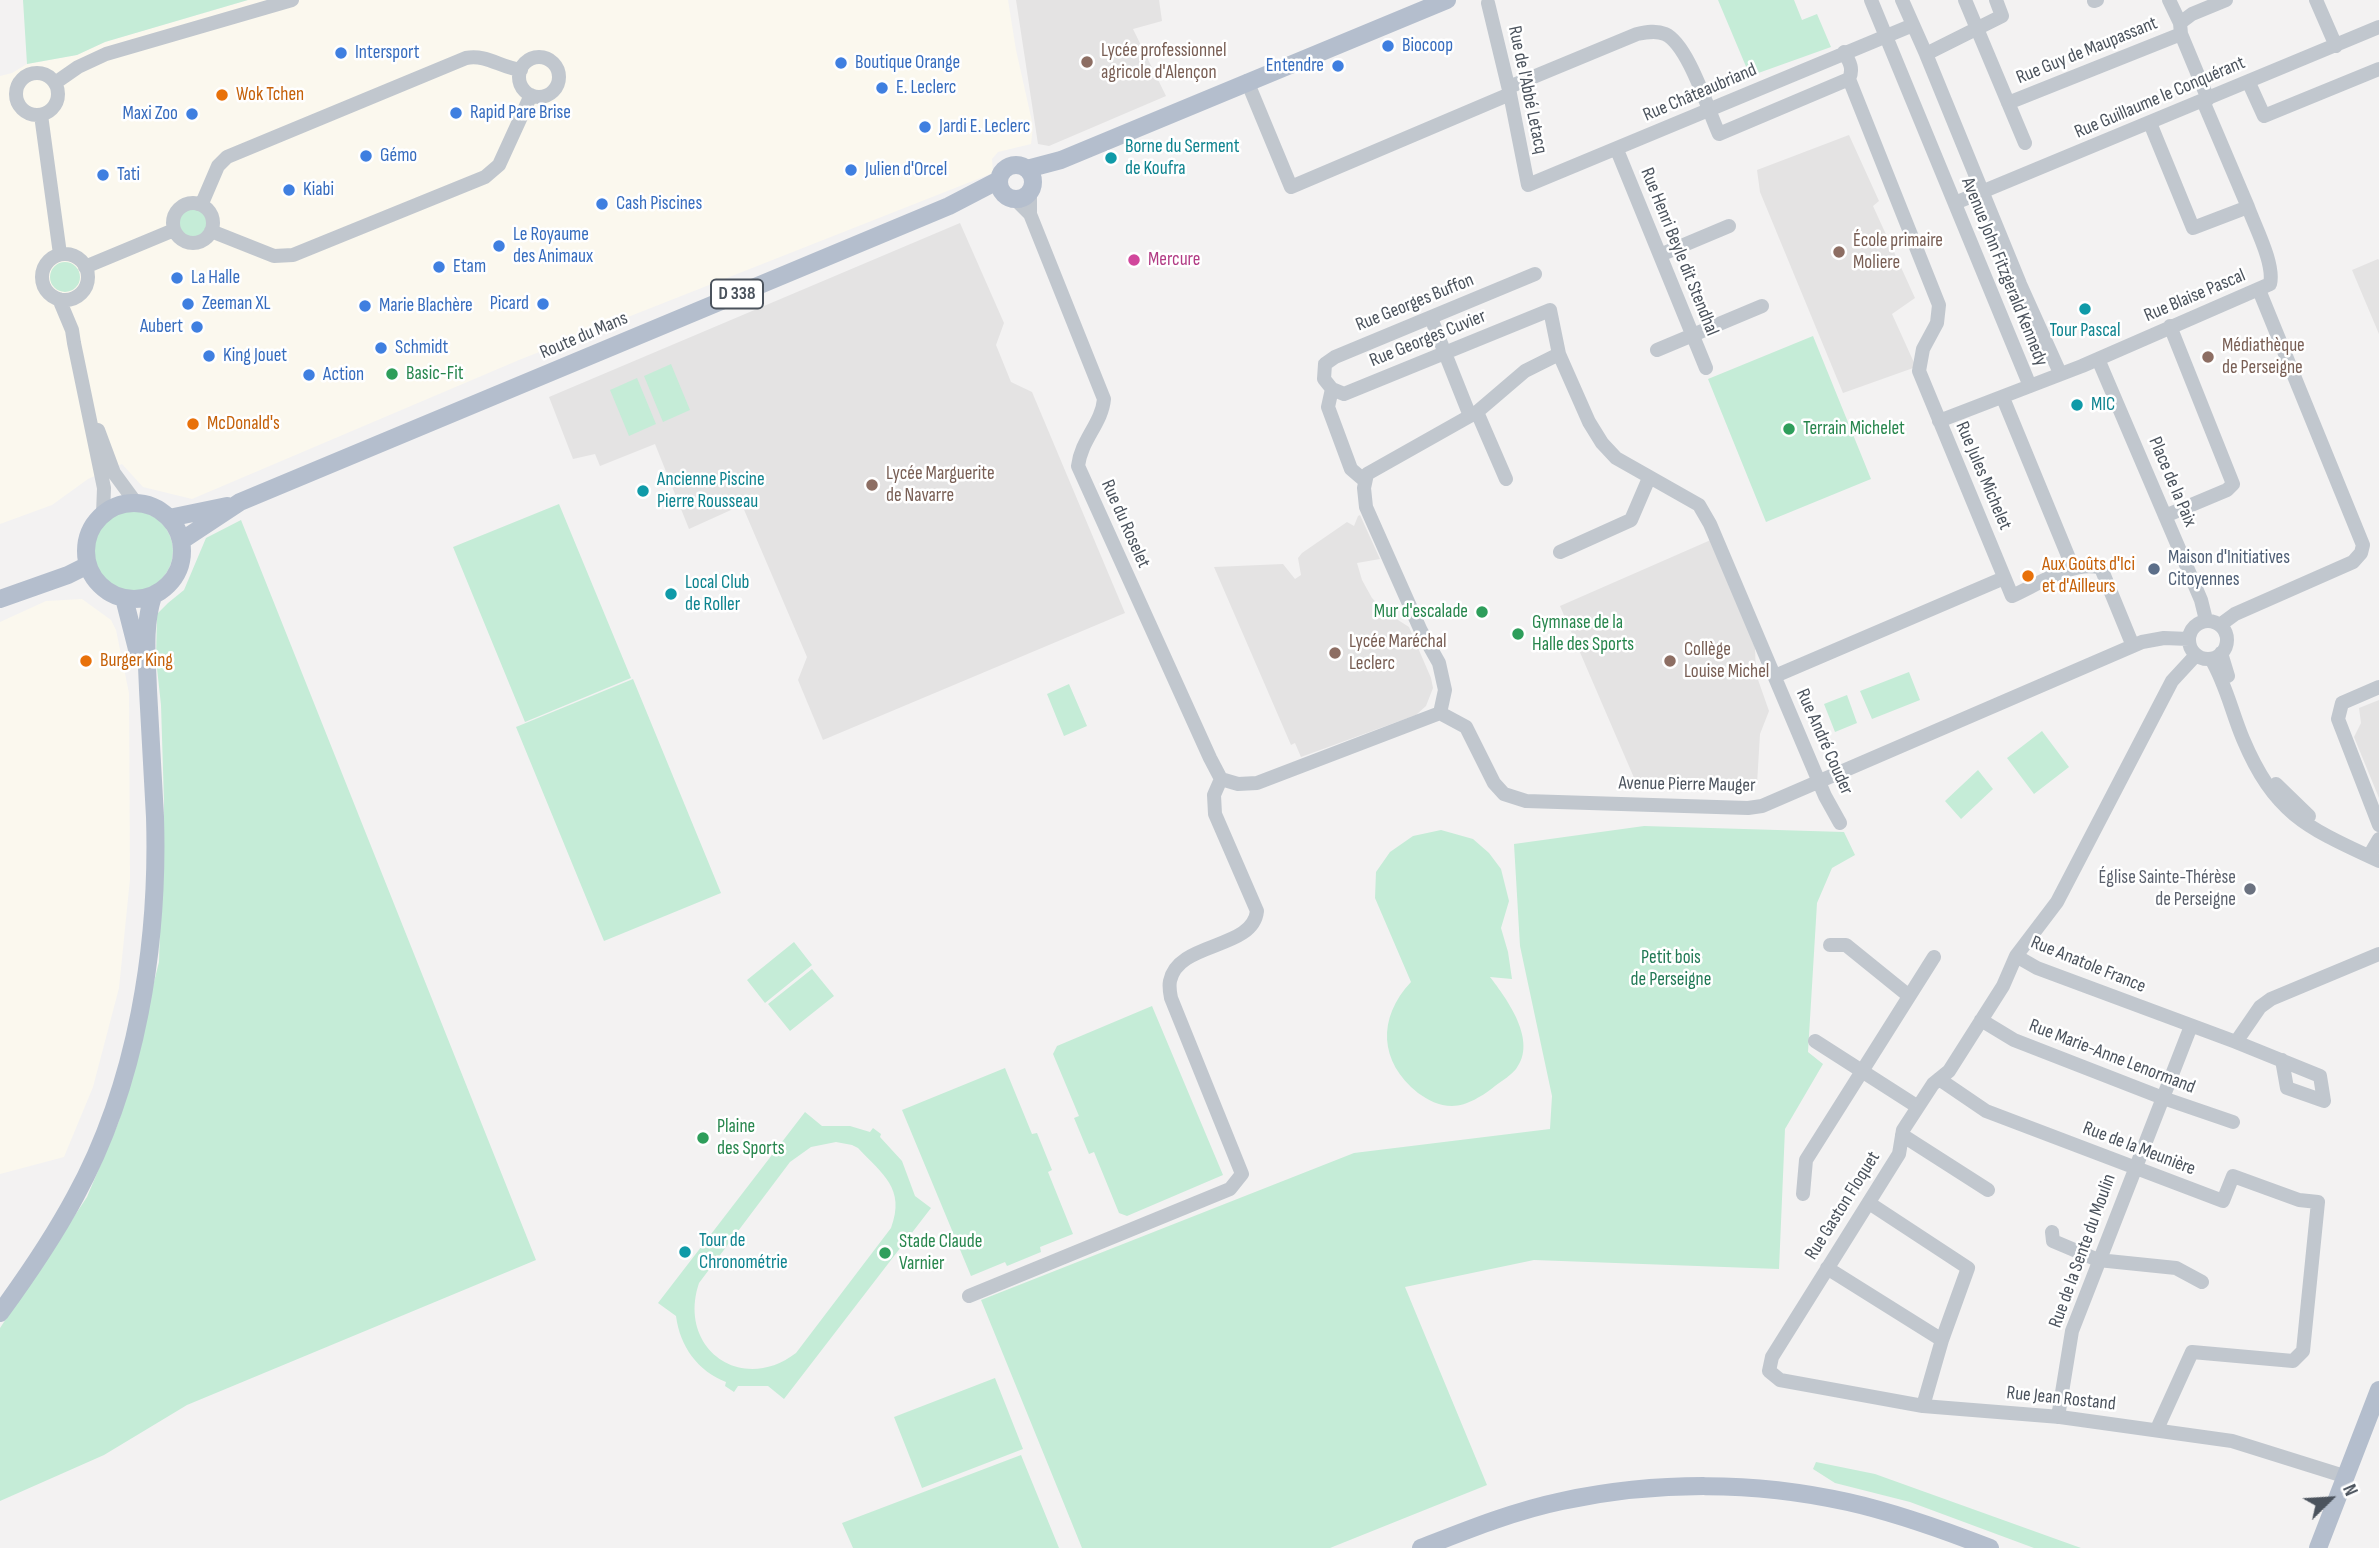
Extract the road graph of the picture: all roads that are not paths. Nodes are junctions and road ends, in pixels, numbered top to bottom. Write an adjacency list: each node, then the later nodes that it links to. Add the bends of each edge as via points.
1 (292, 0): 23 (street, via 106,54)
2 (1447, 0): 22 (main road, Route du Mans)
3 (1871, 0): 15 (street, Avenue John Fitzgerald Kennedy)
4 (1902, 0): 11 (street, Avenue John Fitzgerald Kennedy)
5 (1965, 0): 14 (street)
6 (1996, 0): 14 (street, via 2002,16)
7 (2169, 0): 13 (street)
8 (2226, 0): 13 (street, Rue Guy de Maupassant, via 2192,14)
9 (2316, 0): 16 (street)
10 (1488, 4): 25 (street, Rue de l'Abbé Letacq)
11 (1913, 25): 15 (street, Rue Châteaubriand); 18 (street, Avenue John Fitzgerald Kennedy)
12 (2379, 27): 16 (street, Rue Guillaume le Conquérant)
13 (2180, 29): 29 (street); 30 (street, Rue Guy de Maupassant)
14 (1976, 30): 18 (street); 30 (street)
15 (1886, 38): 17 (street, Rue Châteaubriand); 39 (street, Avenue John Fitzgerald Kennedy)
16 (2336, 46): 24 (street, Rue Guillaume le Conquérant)
17 (1844, 52): 21 (street, via 1851,64); 31 (street, Rue Châteaubriand)
18 (1926, 54): 38 (street, Avenue John Fitzgerald Kennedy)
19 (521, 69): 28 (street, via 521,85); 28 (street, via 531,58 542,56 558,68 556,89 548,95); 40 (street, via 487,58 466,58 227,157)
20 (2379, 69): 24 (street, via 2264,116)
21 (1849, 79): 31 (street, via 1719,134); 68 (street, Rue Jules Michelet, via 1940,305 1919,371)
22 (1247, 81): 25 (street, via 1291,187); 37 (main road, Route du Mans, via 1061,160)
23 (55, 83): 27 (street, via 45,74 32,73 20,80); 32 (street, via 55,105)
24 (2249, 83): 29 (street, Rue Guillaume le Conquérant)
25 (1509, 91): 31 (street, via 1652,31 1665,34 1685,52); 36 (street, Rue de l'Abbé Letacq)
26 (0, 92): 27 (street)
27 (16, 93): 32 (street, via 20,108)
28 (531, 94): 44 (street, via 499,165 485,177 293,255 274,256)
29 (2205, 100): 33 (street, Rue Guillaume le Conquérant); 41 (street)
30 (2007, 103): 34 (street)
31 (1707, 109): 35 (street, Rue Châteaubriand)
32 (41, 115): 45 (street)
33 (2150, 123): 38 (street, Rue Guillaume le Conquérant); 41 (street, via 2193,228)
34 (2025, 143)
35 (1617, 150): 36 (street, Rue Châteaubriand); 46 (street, Rue Henri Beyle dit Stendhal)
36 (1528, 185)
37 (1018, 186): 73 (main road, Route du Mans / D 338, via 948,206); 93 (street, Rue du Roselet, via 1104,399 1079,466)
38 (1982, 190): 39 (street, Rue Guillaume le Conquérant); 62 (street, Avenue John Fitzgerald Kennedy)
39 (1955, 202): 64 (street, Avenue John Fitzgerald Kennedy)
40 (198, 204): 43 (street, via 176,212); 44 (street, via 210,215)
41 (2248, 207): 49 (street, Rue Blaise Pascal, via 2272,275 2270,284)
42 (1729, 226): 46 (street)
43 (174, 230): 44 (street, via 180,239 194,243); 47 (street)
44 (211, 231)
45 (60, 254): 47 (street, via 75,256); 51 (street, via 49,260 41,275 48,293)
46 (1660, 255): 56 (street, Rue Henri Beyle dit Stendhal)
47 (85, 267): 50 (street, via 87,282)
48 (1535, 274): 53 (street, Rue Georges Buffon)
49 (2259, 290): 54 (street, Rue Blaise Pascal); 85 (street, via 2363,545 2353,562)
50 (78, 296): 51 (street); 55 (street)
51 (59, 299): 55 (street)
52 (1762, 306): 56 (street)
53 (1431, 318): 58 (street); 63 (street, Rue Georges Buffon, via 1335,357 1325,364)
54 (2170, 326): 60 (street, Rue Blaise Pascal); 75 (street, via 2233,484)
55 (72, 330): 65 (street)
56 (1693, 336): 57 (street); 61 (street, Rue Henri Beyle dit Stendhal)
57 (1657, 351)
58 (1445, 353): 59 (street, Rue Georges Cuvier, via 1550,310); 63 (street, Rue Georges Cuvier, via 1344,394); 67 (street)
59 (1559, 355): 67 (street, via 1525,370); 69 (street, via 1602,443 1616,458)
60 (2098, 359): 62 (street, Rue Blaise Pascal); 75 (street, Place de la Paix)
61 (1706, 368)
62 (2060, 373): 64 (street, Avenue John Fitzgerald Kennedy)
63 (1328, 384): 71 (street, via 1328,407 1351,469)
64 (2030, 386): 66 (street)
65 (83, 388): 72 (street, via 114,473); 74 (street, via 104,488)
66 (2003, 398): 68 (street); 80 (street)
67 (1473, 414): 70 (street); 71 (street, via 1376,467)
68 (1939, 421): 81 (street, Rue Jules Michelet)
69 (1649, 478): 78 (street, via 1631,520); 90 (street, via 1699,505)
70 (1506, 479)
71 (1365, 481): 92 (street, via 1366,507 1439,663 1445,690)
72 (136, 503): 74 (main road, via 124,503); 76 (main road)
73 (236, 504): 76 (main road, Route du Mans / D 338); 77 (main road, Route du Mans / D 338)
74 (103, 514): 79 (main road, via 87,537)
75 (2165, 516): 85 (street, Place de la Paix)
76 (169, 518): 77 (main road)
77 (181, 541): 82 (main road, via 177,574)
78 (1560, 552)
79 (88, 565): 83 (main road, via 101,587); 84 (main road)
80 (2073, 568): 81 (street, Rue Jules Michelet, via 2012,596); 87 (street, via 2091,564 2101,568)
81 (2004, 578): 90 (street)
82 (153, 596): 83 (main road); 98 (main road, via 145,632 156,852)
83 (124, 598): 98 (main road, via 140,665)
84 (0, 599)
85 (2213, 623): 86 (street, via 2196,625); 89 (street, via 2224,629 2227,642)
86 (2189, 639): 87 (street, Avenue Pierre Mauger, via 2164,638); 88 (street)
87 (2133, 646): 94 (street, Avenue Pierre Mauger)
88 (2196, 655): 89 (street); 101 (street, Rue Anatole France, via 2172,681 2057,902)
89 (2216, 656): 97 (street, via 2274,781 2307,814)
90 (1774, 676): 94 (street, Rue André Couder)
91 (2379, 687): 96 (street, via 2342,703 2338,710)
92 (1440, 713): 93 (street, via 1257,783); 94 (street, Avenue Pierre Mauger, via 1466,727 1504,794 1526,801 1748,808)
93 (1221, 779): 123 (street, via 1214,795 1215,814 1257,911 1256,921 1246,931 1178,966 1170,979 1171,998 1242,1174 1230,1189)
94 (1819, 782): 95 (street, Rue André Couder)
95 (1840, 823)
96 (2379, 825)
97 (2376, 851)
98 (153, 887): 124 (main road, via 143,996 116,1099 75,1197)
99 (1830, 945): 103 (street, via 1846,945)
100 (2379, 954): 107 (street, via 2271,999)
101 (2015, 956): 104 (street, Rue Gaston Floquet); 105 (street, Rue Anatole France)
102 (1934, 957): 103 (street)
103 (1909, 996): 109 (street)
104 (1981, 1020): 110 (street, Rue Gaston Floquet, via 1949,1071); 111 (street, Rue Marie-Anne Lenormand, via 2014,1040)
105 (2191, 1026): 107 (street, Rue Anatole France); 111 (street, Rue de la Sente du Moulin)
106 (1815, 1041): 109 (street)
107 (2236, 1042): 108 (street, Rue Anatole France)
108 (2282, 1060)
109 (1862, 1072): 112 (street); 117 (street, via 1806,1160)
110 (1939, 1079): 112 (street, Rue Gaston Floquet); 115 (street, Rue de la Meunière, via 1986,1111)
111 (2163, 1098): 113 (street, Rue Marie-Anne Lenormand); 115 (street, Rue de la Sente du Moulin)
112 (1918, 1107): 114 (street, Rue Gaston Floquet)
113 (2233, 1122)
114 (1902, 1135): 116 (street); 118 (street, Rue Gaston Floquet, via 1899,1154)
115 (2134, 1169): 120 (street, Rue de la Sente du Moulin); 130 (street, Rue de la Meunière, via 2223,1202 2233,1176 2298,1200 2319,1202 2303,1351 2293,1362 2192,1352)
116 (1988, 1190)
117 (1803, 1194)
118 (1868, 1203): 121 (street, Rue Gaston Floquet); 125 (street, via 1968,1268)
119 (2052, 1232): 120 (street, via 2053,1241)
120 (2098, 1260): 122 (street, via 2176,1268); 129 (street, Rue de la Sente du Moulin, via 2071,1331)
121 (1827, 1268): 125 (street); 126 (street, Rue Gaston Floquet, via 1772,1357)
122 (2202, 1282)
123 (969, 1296)
124 (0, 1313)
125 (1942, 1340): 128 (street)
126 (1769, 1371): 128 (street, Rue Jean Rostand, via 1780,1380)
127 (2379, 1390): 131 (main road)
128 (1923, 1406): 129 (street, Rue Jean Rostand)
129 (2058, 1417): 130 (street, Rue Jean Rostand)
130 (2157, 1429): 131 (street, Rue Jean Rostand, via 2232,1441)
131 (2344, 1483): 134 (main road)
132 (1421, 1548): 133 (main road, via 1562,1501 1616,1491 1690,1486 1739,1487 1848,1502)
133 (1990, 1548)
134 (2318, 1548)

